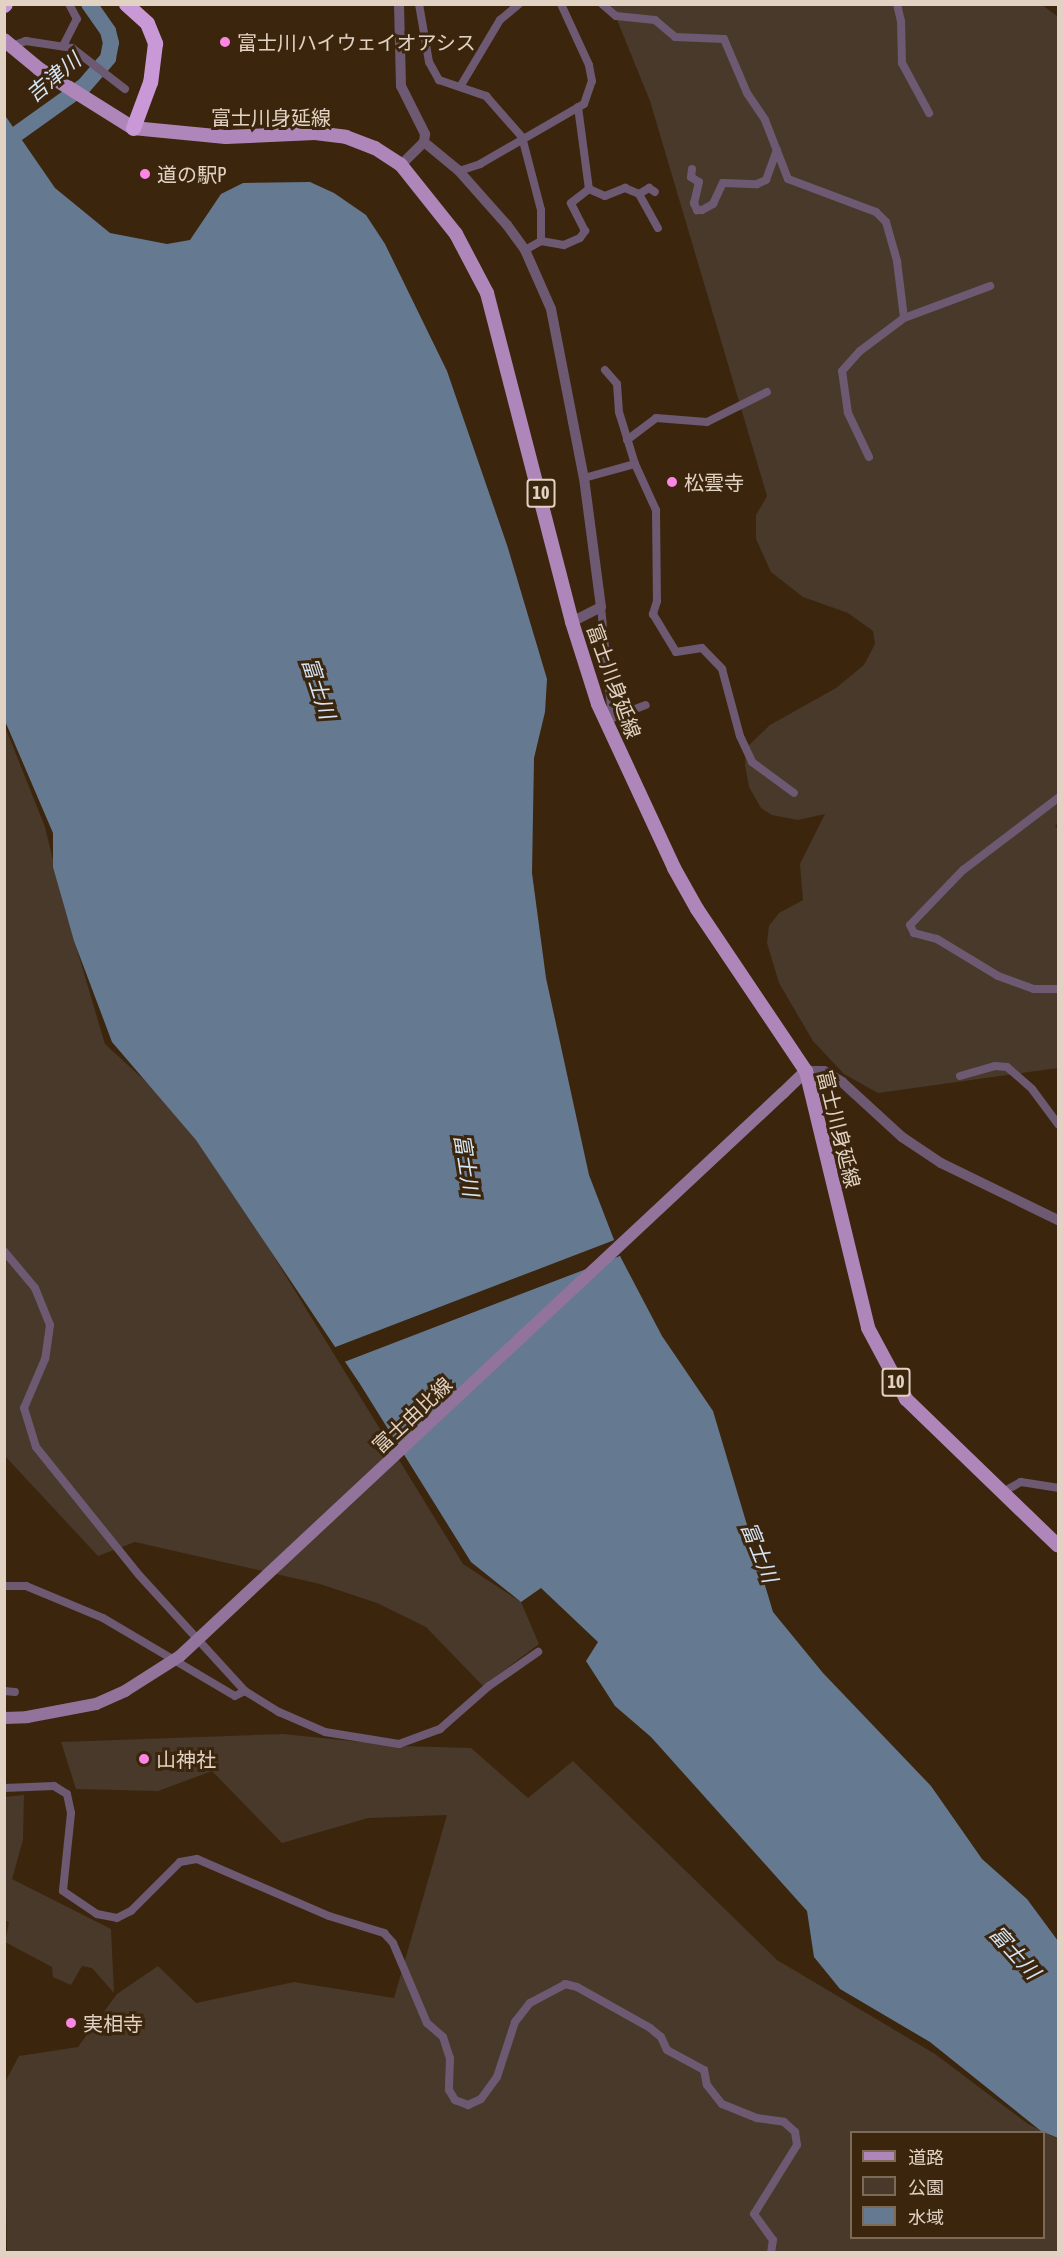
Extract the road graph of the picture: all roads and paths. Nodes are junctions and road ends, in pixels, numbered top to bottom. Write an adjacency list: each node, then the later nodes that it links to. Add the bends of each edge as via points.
1 (69, 4): 10 (street, via 77,19)
2 (126, 4): 15 (highway, via 147,23 154,43 150,82)
3 (399, 4): 17 (street, via 401,86 423,126)
4 (419, 4): 11 (street, via 433,71 439,80)
5 (519, 4): 11 (street, via 500,20)
6 (561, 4): 13 (street, via 577,33 592,81 590,94)
7 (602, 4): 18 (street, via 616,16 656,20 675,37 724,39)
8 (897, 4): 14 (street, via 902,63)
9 (8, 43): 10 (street, via 26,41); 15 (main road, 富士川身延線 / 10, via 39,69)
10 (68, 47): 12 (street)
11 (460, 87): 16 (street, via 486,96)
12 (125, 89)
13 (578, 107): 16 (street); 22 (street)
14 (929, 113)
15 (133, 128): 19 (main road, 富士川身延線 / 10, via 195,136 326,134 375,148)
16 (522, 137): 21 (street, via 480,164); 26 (street, via 541,210)
17 (424, 142): 19 (street); 21 (street)
18 (777, 150): 20 (street, via 766,180 757,184 723,183 713,204 702,210 694,203 699,182 691,177); 29 (street, via 788,179 876,212 886,222 897,261)
19 (401, 165): 37 (main road, 富士川身延線 / 10, via 456,234 487,293)
20 (692, 169)
21 (459, 171): 27 (street)
22 (589, 189): 24 (street, via 605,196 626,188); 26 (street, via 571,203 585,231 580,238 564,245)
23 (654, 192): 24 (street, via 649,188)
24 (639, 194): 25 (street)
25 (658, 228)
26 (541, 241): 27 (street)
27 (525, 250): 35 (street, via 551,309)
28 (990, 285): 29 (street)
29 (904, 318): 33 (street, via 860,351 842,371 848,413)
30 (605, 370): 32 (street, via 617,384)
31 (767, 392): 32 (street, via 706,422 656,418)
32 (627, 440): 34 (street)
33 (869, 457)
34 (635, 464): 35 (street); 39 (street, via 656,510 657,601 653,614 676,652 702,648 722,669 740,736 752,762)
35 (584, 478): 36 (street)
36 (601, 607): 37 (street); 38 (street, via 612,718)
37 (572, 622): 42 (main road, 富士川身延線 / 10, via 598,704 674,868)
38 (646, 705)
39 (794, 793)
40 (1059, 798): 41 (street, via 963,870 910,925 914,933 937,939 998,976 1034,989)
41 (1059, 989)
42 (806, 1071): 45 (street, via 824,1071 842,1082 902,1137 941,1163); 48 (main road, 富士川身延線 / 10, via 855,1286 886,1367 906,1399); 55 (main road, 富士由比線, bridge, via 180,1656 125,1691 96,1704)
43 (960, 1077): 44 (street, via 995,1066 1007,1067 1032,1089)
44 (1059, 1124)
45 (1059, 1220)
46 (4, 1251): 53 (street, via 35,1288 50,1325 45,1359 24,1408 36,1447 131,1566)
47 (1059, 1488): 48 (street, via 1021,1482)
48 (1001, 1493): 49 (main road, 富士川身延線 / 10)
49 (1059, 1546)
50 (4, 1586): 53 (street, via 26,1586 103,1618 234,1696)
51 (538, 1652): 53 (street, via 489,1686 440,1729 399,1744 325,1732 279,1712)
52 (4, 1691): 54 (street)
53 (245, 1691)
54 (15, 1692)
55 (4, 1718)
56 (4, 1788): 57 (street, via 54,1786 67,1794 71,1813 63,1891 97,1914 117,1918 131,1911 166,1873 189,1859 329,1916 384,1933 393,1942 427,2023 443,2037 450,2058 449,2090 455,2100 468,2105 481,2099 497,2077 515,2022 530,2003 565,1984 650,2028 661,2037 667,2050 704,2070 707,2085 722,2104 757,2118 784,2122 795,2132 797,2145 754,2214 773,2240)
57 (771, 2253)

